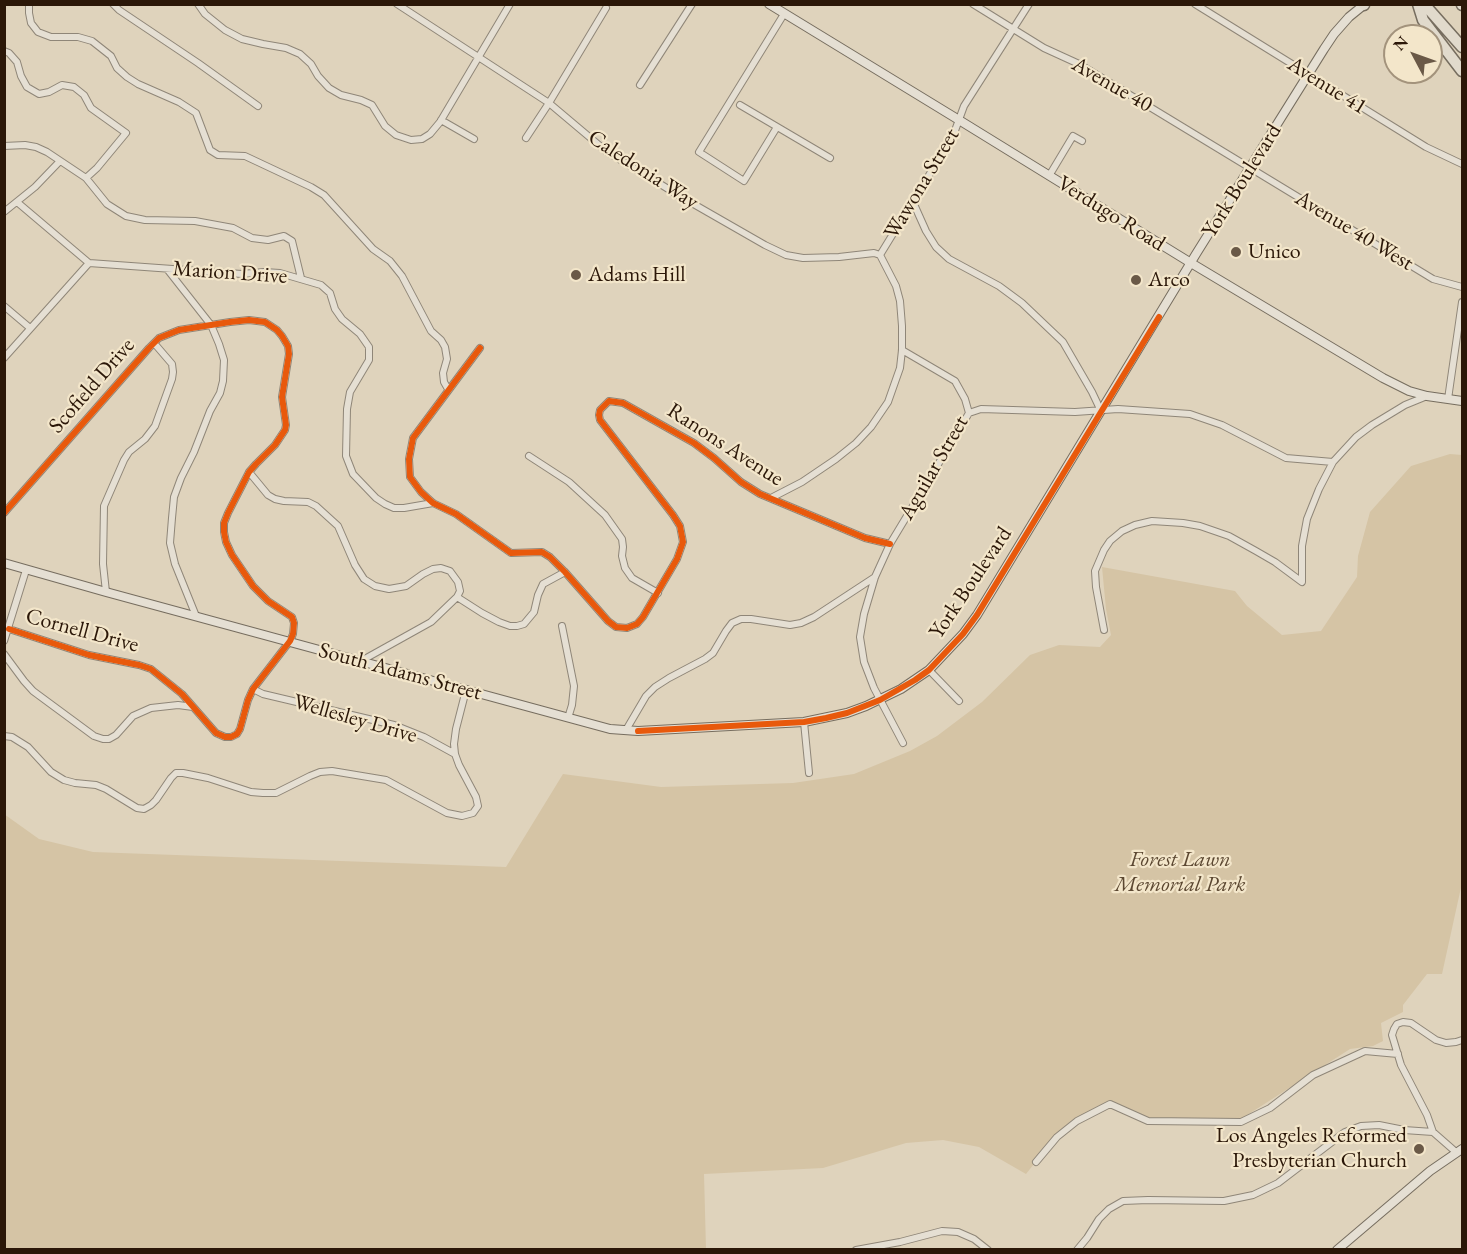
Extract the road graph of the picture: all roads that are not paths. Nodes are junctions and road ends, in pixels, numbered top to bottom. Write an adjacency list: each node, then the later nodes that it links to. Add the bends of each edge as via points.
1 (29, 4): 56 (street, via 31,23 38,32 51,37 92,40 127,77 196,113 210,150 218,155 244,156 324,195 402,276 431,331 445,348 443,373)
2 (113, 4): 25 (street)
3 (198, 4): 26 (street, via 225,30 242,39 300,54 329,88 372,105 396,135 422,139)
4 (397, 4): 19 (street, Caledonia Way)
5 (510, 4): 19 (street)
6 (692, 4): 22 (street)
7 (769, 4): 15 (street, Verdugo Road)
8 (973, 4): 16 (street, Avenue 40)
9 (1029, 4): 16 (street, Wawona Street)
10 (1195, 4): 21 (street, Avenue 41)
11 (1418, 4): 20 (highway, via 1423,20)
12 (1424, 4): 17 (highway)
13 (1364, 5): 21 (street, York Boulevard, via 1334,34)
14 (606, 8): 23 (street)
15 (784, 14): 27 (street, Verdugo Road); 28 (street, via 699,152 744,181)
16 (1013, 30): 27 (street, Wawona Street); 36 (street, Avenue 40, via 1079,64)
17 (1462, 47)
18 (4, 51): 38 (street, via 17,62 27,87 39,94 62,85 74,87 84,94 91,108 126,133)
19 (478, 56): 23 (street, Caledonia Way); 26 (street)
20 (1462, 71)
21 (1308, 75): 35 (street, Avenue 41, via 1426,147); 36 (street, York Boulevard)
22 (640, 85)
23 (549, 103): 29 (street); 42 (street, Caledonia Way, via 606,151 775,250 803,258)
24 (740, 105): 28 (street)
25 (258, 106)
26 (441, 120): 30 (street)
27 (959, 120): 37 (street, Verdugo Road); 39 (street, Wawona Street)
28 (777, 127): 33 (street)
29 (525, 138)
30 (474, 139)
31 (1082, 141): 37 (street, via 1073,136)
32 (4, 146): 34 (street, via 36,147)
33 (830, 158)
34 (60, 161): 38 (street); 40 (street)
35 (1462, 164)
36 (1250, 167): 44 (street, York Boulevard); 47 (street, Avenue 40 West, via 1433,279)
37 (1049, 176): 44 (street, Verdugo Road)
38 (86, 178): 46 (street, via 106,204 126,216 195,221 233,228 252,238 284,236 292,241)
39 (914, 201): 42 (street, Wawona Street); 60 (street, via 936,247 1022,303 1063,342)
40 (17, 202): 41 (street); 43 (street)
41 (4, 212)
42 (880, 255): 54 (street, Wawona Street, via 900,301)
43 (88, 263): 45 (street, Marion Drive); 51 (street)
44 (1191, 263): 57 (street, Verdugo Road, via 1383,378); 60 (street, York Boulevard)
45 (167, 269): 46 (street, Marion Drive, via 279,273); 50 (street)
46 (301, 278): 66 (street, Marion Drive, via 330,293 342,319 369,347 369,360 350,392 346,409 346,456 353,474 376,498 394,508)
47 (1462, 287)
48 (1462, 302): 58 (street)
49 (4, 306): 51 (street)
50 (211, 325): 52 (street, Scofield Drive, via 173,332); 64 (street, Scofield Drive, via 265,322 288,345 282,397 285,430); 76 (street, via 224,360 223,381 174,497 170,543)
51 (30, 328): 55 (street)
52 (154, 343): 67 (street, Scofield Drive); 73 (street, via 172,364 172,379 155,426 123,460 104,506)
53 (480, 348): 56 (street)
54 (902, 350): 61 (street, Aguilar Street, via 954,381); 65 (street, Wawona Street, via 888,402 871,427 836,459)
55 (4, 358)
56 (448, 389): 66 (street, via 413,438 409,459 410,477)
57 (1426, 396): 58 (street, Verdugo Road); 63 (street, via 1372,425)
58 (1448, 399): 59 (street, Verdugo Road)
59 (1462, 401)
60 (1101, 411): 61 (street, via 981,409); 63 (street, via 1190,414 1222,425 1286,458); 84 (street, York Boulevard, via 977,615)
61 (969, 413): 68 (street, Aguilar Street)
62 (529, 456): 74 (street, via 569,482 604,515 622,539 625,568 632,578)
63 (1333, 462): 79 (street, via 1307,519 1302,582 1229,536 1200,526 1152,521 1122,531 1104,550 1095,571)
64 (249, 472): 75 (street, via 275,499 308,501 316,506 338,526 355,565 364,579 375,586 406,586 441,568 450,571 458,582); 81 (street, via 224,523 226,542 259,594 292,617)
65 (771, 498): 68 (street, Ranons Avenue, via 865,538); 74 (street, Ranons Avenue, via 741,482 694,443 623,403 609,401 600,410 600,420 680,526 683,542)
66 (433, 503): 71 (street, via 456,514 511,553 542,552)
67 (4, 513)
68 (890, 544): 72 (street)
69 (4, 563): 70 (street, South Adams Street)
70 (26, 570): 73 (street, South Adams Street); 78 (street, Cornell Drive)
71 (565, 572): 74 (street, via 616,627 637,624); 75 (street, via 543,584 534,612 517,626 482,614)
72 (875, 577): 87 (street, via 860,637 864,662); 93 (street, via 801,623 790,625 751,618 732,623 713,653 646,696)
73 (106, 592): 76 (street, South Adams Street)
74 (658, 593)
75 (458, 597): 83 (street, via 431,622)
76 (196, 616): 81 (street, South Adams Street)
77 (562, 626): 90 (street, via 574,686)
78 (9, 629): 80 (street, Cornell Drive); 89 (street, Cornell Drive, via 89,655 151,669)
79 (1104, 630)
80 (4, 641)
81 (290, 641): 83 (street, South Adams Street); 85 (street)
82 (4, 654): 89 (street, via 41,698 103,739 110,739 133,716 151,708)
83 (360, 661): 86 (street, South Adams Street)
84 (929, 670): 87 (street, York Boulevard); 88 (street)
85 (253, 689): 89 (street, Cornell Drive, via 240,729 231,737 216,733); 96 (street, Wellesley Drive, via 394,725)
86 (466, 690): 90 (street, South Adams Street); 96 (street, via 456,729)
87 (880, 700): 91 (street, York Boulevard, via 847,713); 95 (street)
88 (959, 700)
89 (193, 707)
90 (568, 718): 92 (street, South Adams Street)
91 (804, 722): 93 (street, York Boulevard); 97 (street)
92 (587, 724): 93 (street, York Boulevard)
93 (626, 730)
94 (4, 736): 96 (street, via 28,747 64,780 96,785 144,809 176,773 208,778 251,792 276,793 320,772 332,771 386,780 447,813 462,816 478,806)
95 (903, 743)
96 (455, 754)
97 (808, 773)
98 (1462, 1040): 99 (street, via 1436,1040 1403,1022 1397,1024 1392,1035)
99 (1398, 1054): 100 (street); 102 (street, via 1365,1051 1313,1075 1270,1108 1241,1122 1148,1121 1110,1104 1077,1121)
100 (1433, 1132): 101 (street); 106 (street, via 1361,1126 1345,1132 1278,1183 1253,1195 1224,1201 1123,1201 1099,1219)
101 (1460, 1151): 107 (street)
102 (1036, 1161)
103 (895, 1246): 104 (street); 105 (street, via 942,1231 958,1232)
104 (856, 1250)
105 (988, 1250)
106 (1077, 1250)
107 (1337, 1250)

